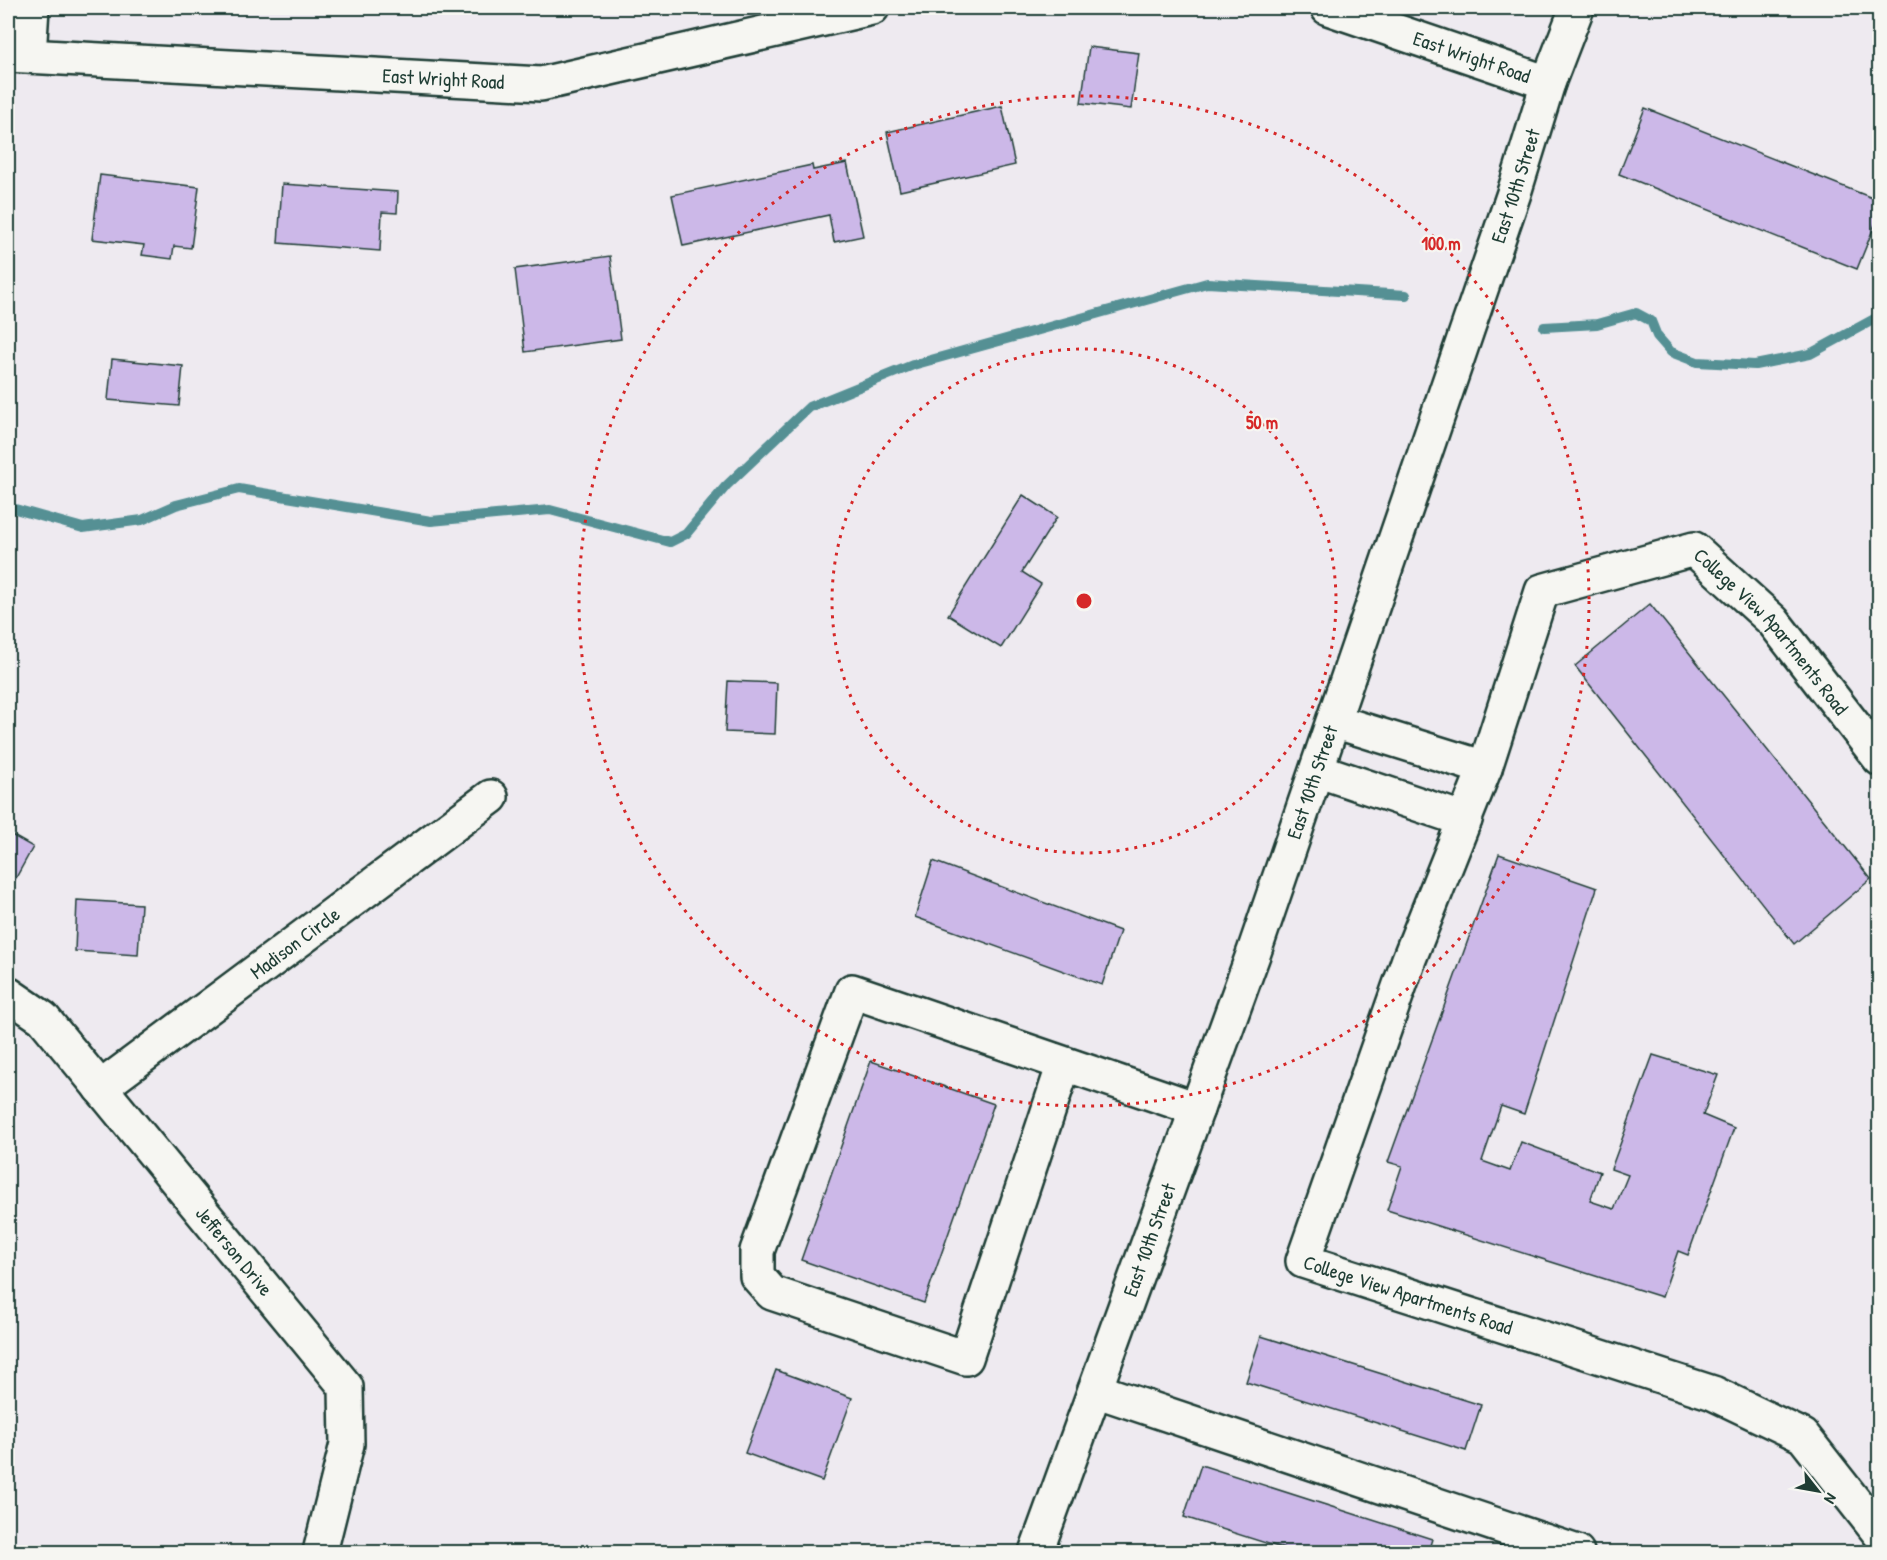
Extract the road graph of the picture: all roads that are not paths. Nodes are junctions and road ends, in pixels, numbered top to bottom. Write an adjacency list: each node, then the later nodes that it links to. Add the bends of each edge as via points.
1 (32, 8): 5 (street)
2 (872, 8): 5 (street, East Wright Road, via 542,84)
3 (1328, 8): 6 (street, East Wright Road)
4 (1577, 8): 6 (street, East 10th Street)
5 (18, 55)
6 (1548, 82): 7 (street, East 10th Street, via 1514,193)
7 (1334, 721): 9 (street); 10 (street, East 10th Street)
8 (1880, 759): 9 (street, College View Apartments Road, via 1773,621 1694,549 1542,591)
9 (1485, 768): 12 (street, College View Apartments Road)
10 (1317, 770): 12 (street); 16 (street, East 10th Street)
11 (490, 797): 15 (street, Madison Circle)
12 (1465, 820): 18 (street, College View Apartments Road, via 1409,959 1304,1262 1713,1393 1775,1420 1803,1436)
13 (8, 994): 15 (street, Jefferson Drive, via 43,1018)
14 (1064, 1064): 14 (street, via 852,991 757,1251 757,1276 772,1293 966,1358); 16 (street)
15 (100, 1088): 19 (street, Jefferson Drive, via 346,1387 347,1444)
16 (1197, 1109): 17 (street, East 10th Street)
17 (1095, 1390): 20 (street, East 10th Street); 21 (street)
18 (1880, 1534)
19 (320, 1552)
20 (1036, 1552)
21 (1576, 1552)

